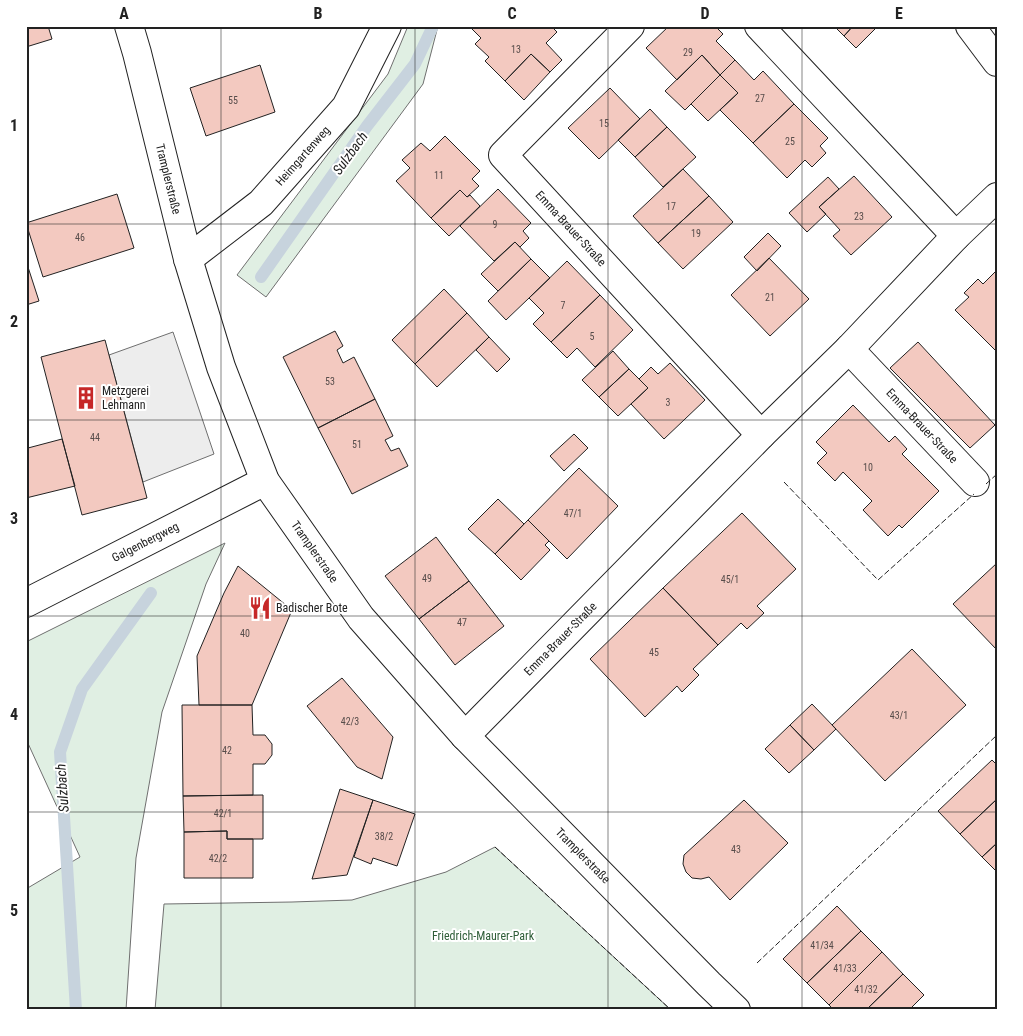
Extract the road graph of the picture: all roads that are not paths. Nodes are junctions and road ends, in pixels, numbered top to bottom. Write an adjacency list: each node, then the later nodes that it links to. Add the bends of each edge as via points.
1 (129, 26): 9 (street, Tramplerstraße)
2 (387, 26): 9 (street, Heimgartenweg, via 346,107 261,203)
3 (630, 26): 11 (street, Emma-Brauer-Straße, via 503,155)
4 (759, 26): 8 (street)
5 (970, 26): 6 (street)
6 (997, 62)
7 (993, 208): 8 (street, Emma-Brauer-Straße)
8 (956, 236): 10 (street, Emma-Brauer-Straße)
9 (188, 259): 12 (street, Tramplerstraße, via 221,367)
10 (849, 349): 11 (street, Emma-Brauer-Straße); 13 (street, Emma-Brauer-Straße)
11 (761, 435): 15 (street, Emma-Brauer-Straße)
12 (265, 481): 14 (street, Galgenbergweg); 15 (street, Tramplerstraße, via 361,618)
13 (975, 482)
14 (26, 603)
15 (465, 736): 16 (street, Tramplerstraße)
16 (736, 1010)

